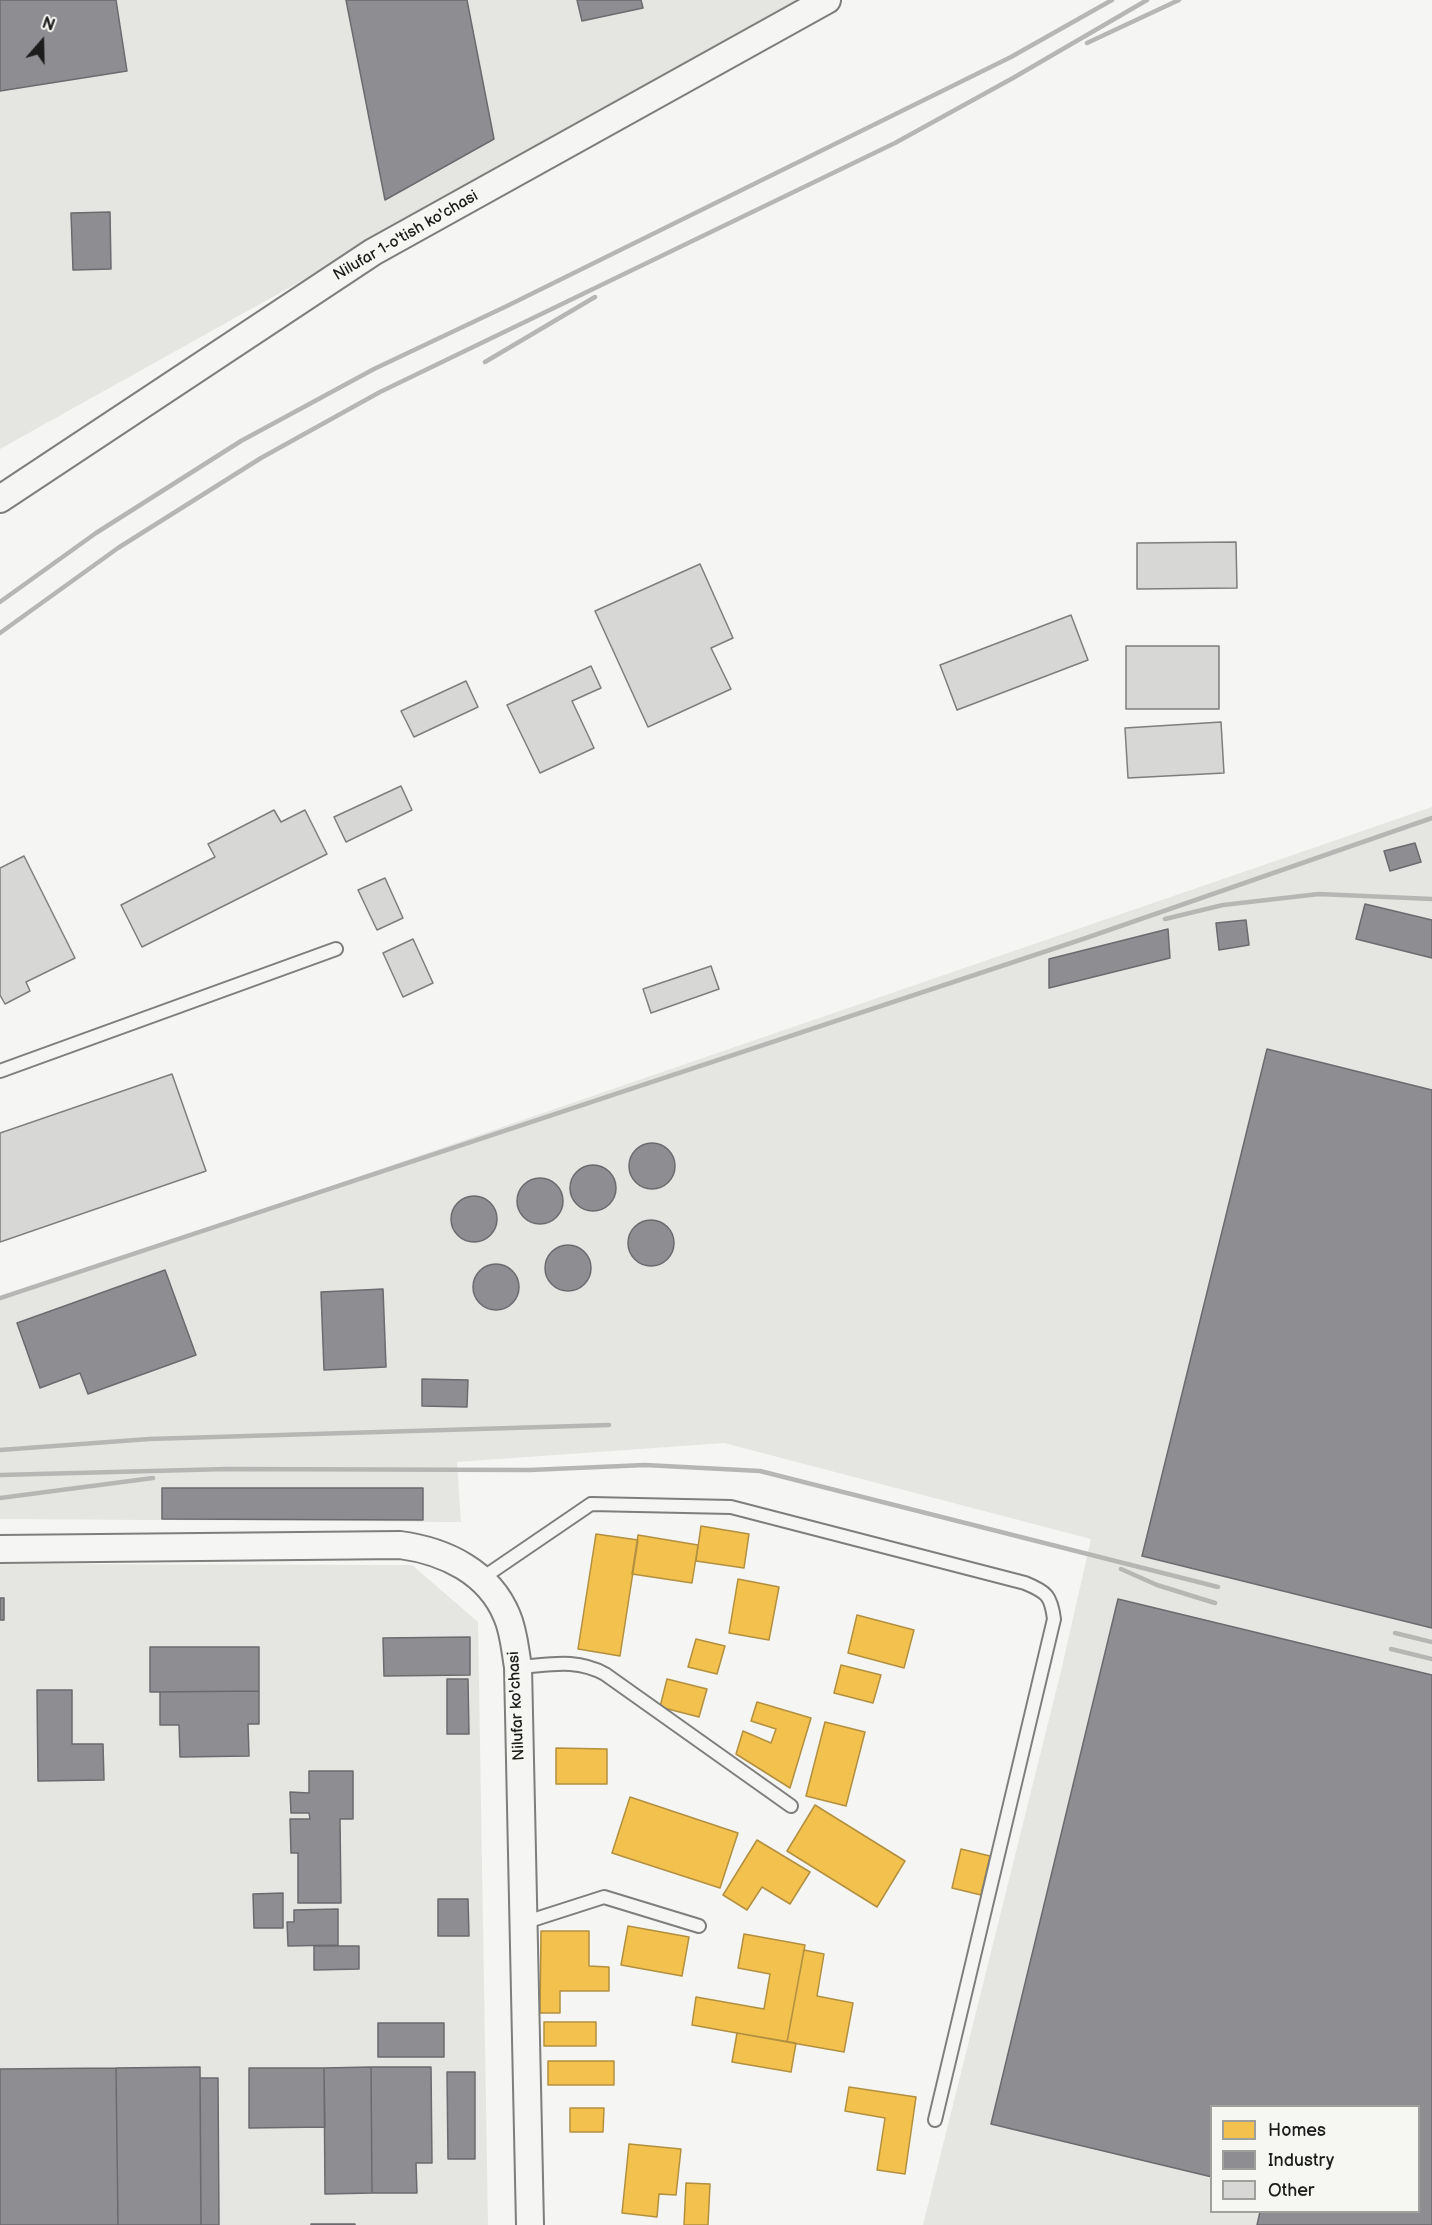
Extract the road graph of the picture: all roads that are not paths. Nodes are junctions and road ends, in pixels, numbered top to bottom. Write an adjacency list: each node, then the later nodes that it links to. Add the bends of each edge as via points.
1 (827, 0): 2 (street, Nilufar 1-o'tish ko'chasi, via 373,252)
2 (0, 499)
3 (336, 949): 4 (lane)
4 (0, 1071)
5 (0, 1549): 6 (street, Nilufar ko'chasi, via 400,1545 442,1555)
6 (481, 1579): 7 (street, Nilufar ko'chasi, via 507,1617); 11 (lane, via 591,1504 731,1507 1025,1583 1041,1589 1052,1600 1054,1619)
7 (518, 1667): 8 (lane, via 579,1663 591,1666); 9 (street, Nilufar ko'chasi)
8 (791, 1806)
9 (524, 1923): 10 (lane, via 604,1896); 12 (street, Nilufar ko'chasi)
10 (699, 1926)
11 (934, 2120)
12 (530, 2225)

